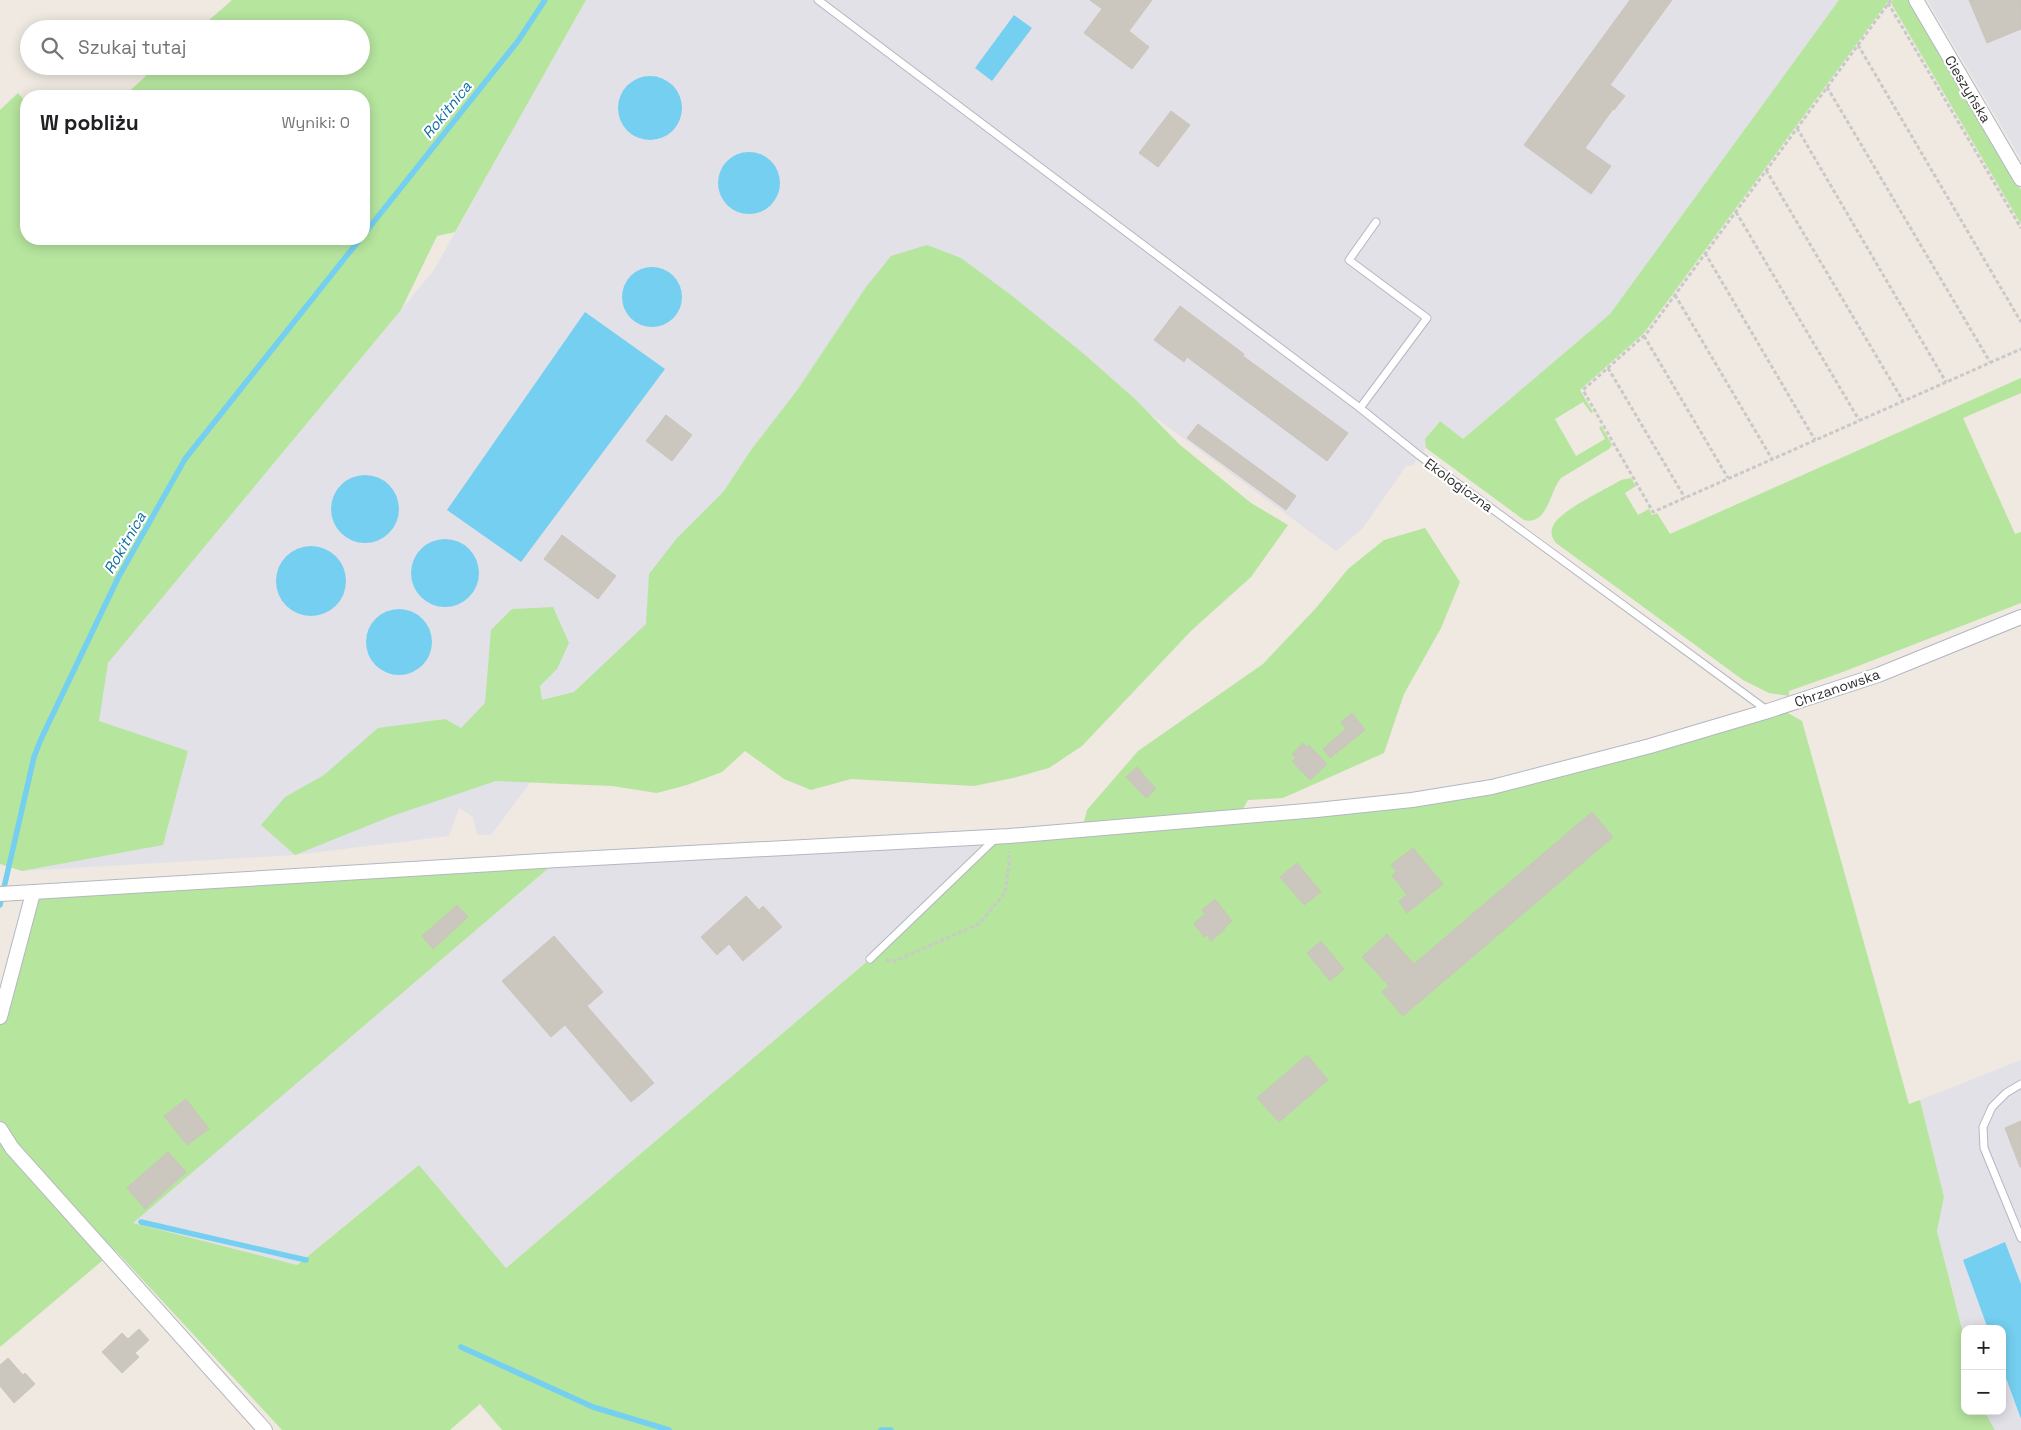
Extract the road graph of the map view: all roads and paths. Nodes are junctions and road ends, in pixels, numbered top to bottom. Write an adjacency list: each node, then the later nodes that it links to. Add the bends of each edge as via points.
1 (818, 0): 21 (lane, Ekologiczna)
2 (1916, 0): 8 (street, Cieszyńska)
3 (1890, 2): 4 (path); 11 (path)
4 (1858, 45): 5 (path); 14 (path)
5 (1827, 87): 6 (path); 17 (path)
6 (1797, 128): 7 (path); 19 (path)
7 (1766, 170): 9 (path); 20 (path)
8 (2021, 179)
9 (1736, 212): 12 (path); 22 (path)
10 (1376, 222): 21 (lane, via 1349,260 1428,318)
11 (2021, 228)
12 (1706, 253): 13 (path); 23 (path)
13 (1675, 295): 15 (path); 24 (path)
14 (2021, 322)
15 (1644, 336): 18 (path); 25 (path)
16 (2021, 349): 17 (path)
17 (1990, 362): 19 (path)
18 (1608, 368): 26 (path); 26 (path, via 1582,390 1653,512)
19 (1946, 382): 20 (path)
20 (1902, 401): 22 (path)
21 (1360, 408): 28 (lane, Ekologiczna, via 1420,456)
22 (1859, 420): 23 (path)
23 (1816, 440): 24 (path)
24 (1772, 459): 25 (path)
25 (1728, 478): 26 (path)
26 (1685, 498)
27 (2021, 617): 28 (street, Chrzanowska, via 1878,674)
28 (1768, 711): 29 (street, Chrzanowska, via 1650,746 1492,786 1412,800)
29 (1003, 836): 30 (street, Chrzanowska); 32 (lane); 32 (path, via 1009,864 1005,893 979,924 895,961)
30 (33, 893): 31 (street, Chrzanowska); 33 (street)
31 (7, 894)
32 (870, 960)
33 (0, 1017)
34 (2021, 1084): 36 (lane, via 1992,1106 1982,1127 1984,1148)
35 (0, 1129): 37 (street, via 12,1148)
36 (2021, 1238)
37 (265, 1430)

